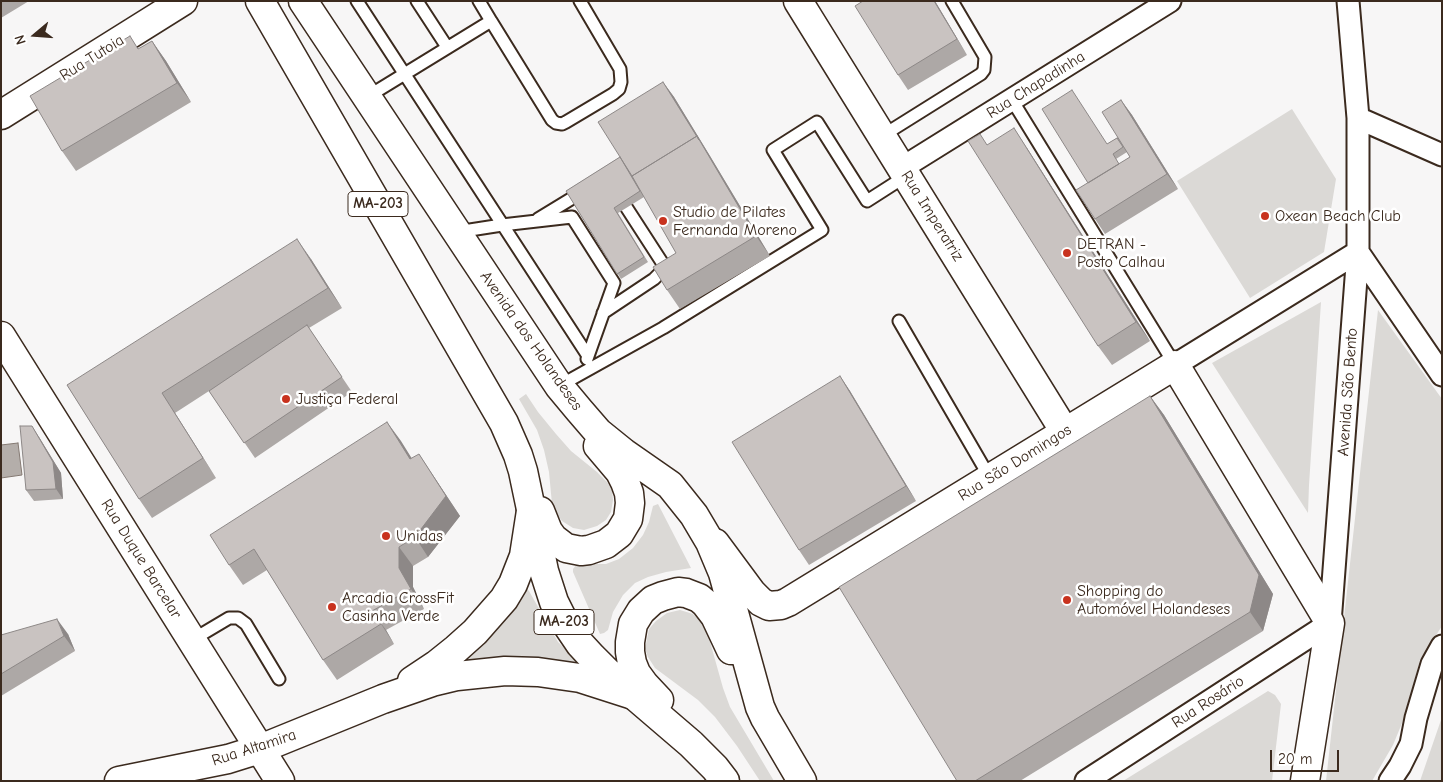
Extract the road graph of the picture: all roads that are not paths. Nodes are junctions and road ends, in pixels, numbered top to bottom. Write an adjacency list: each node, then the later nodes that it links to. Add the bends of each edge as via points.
1 (182, 1): 17 (street, Rua Tutoia)
2 (260, 1): 36 (street, MA-203)
3 (303, 1): 15 (street, Avenida dos Holandeses / MA-203)
4 (357, 1): 14 (lane)
5 (417, 1): 13 (lane)
6 (479, 1): 12 (lane)
7 (580, 1): 12 (lane, via 620,69 622,82 613,94 562,124 552,120)
8 (798, 1): 19 (street, Rua Imperatriz)
9 (952, 1): 19 (lane, via 985,57 984,70)
10 (1170, 1): 16 (street, Rua Chapadinha)
11 (1348, 1): 18 (street, Avenida São Bento)
12 (491, 21): 13 (lane)
13 (447, 47): 14 (lane)
14 (404, 74): 15 (lane); 25 (lane)
15 (367, 97): 26 (street, Avenida dos Holandeses / MA-203)
16 (1012, 100): 21 (street, Rua Chapadinha); 32 (lane)
17 (1, 114)
18 (1358, 118): 20 (street); 27 (street, Avenida São Bento)
19 (882, 136): 21 (street, Rua Imperatriz)
20 (1442, 156)
21 (905, 171): 33 (lane, via 867,201 817,122 773,150 822,230 663,328); 37 (street, Rua Imperatriz)
22 (612, 185): 28 (lane, via 663,264 663,270)
23 (592, 186): 24 (lane)
24 (536, 221): 25 (lane); 28 (lane, via 572,217 614,283)
25 (502, 225): 26 (lane); 31 (lane)
26 (457, 232): 35 (street, Avenida dos Holandeses / MA-203)
27 (1358, 252): 32 (street, Rua São Domingos); 34 (street); 41 (street, Avenida São Bento)
28 (603, 313): 31 (lane)
29 (899, 322): 38 (lane)
30 (1, 336): 42 (street, Rua Duque Barcelar)
31 (588, 356): 33 (lane)
32 (1175, 365): 37 (street, Rua São Domingos); 41 (street)
33 (582, 372): 35 (lane)
34 (1442, 375)
35 (559, 386): 36 (street, via 591,437 620,472 629,493 630,511 626,524 612,540 598,548 566,548 548,531 525,457); 40 (street, Avenida dos Holandeses / MA-203, via 598,432 670,485)
36 (495, 407): 39 (street, MA-203, via 518,455)
37 (1065, 432): 38 (street, Rua São Domingos)
38 (990, 478): 40 (street, Rua São Domingos, via 788,602 777,605 769,606 752,593)
39 (531, 507): 45 (street, MA-203, via 544,571 561,616 580,644); 46 (street, Rua Altamira, via 524,556 504,599 456,649)
40 (694, 515): 47 (street, Avenida dos Holandeses / MA-203, via 723,573 751,679)
41 (1330, 623): 53 (street, Rua Rosário); 54 (street, Avenida São Bento)
42 (192, 640): 44 (lane, via 229,618 238,618 246,624); 48 (street, Rua Duque Barcelar)
43 (1442, 646): 55 (street, via 1432,664 1411,744)
44 (279, 679)
45 (633, 695): 46 (street, Rua Altamira, via 572,677 505,671 457,676); 51 (street, MA-203, via 691,744)
46 (383, 699): 48 (street, Rua Altamira)
47 (765, 718): 51 (street, via 715,616 705,603 692,594 678,592 654,600 641,611 633,624 630,642 636,673 693,738); 52 (street, Avenida dos Holandeses / MA-203)
48 (260, 749): 49 (street, Rua Altamira, via 228,759); 50 (street, Rua Duque Barcelar)
49 (119, 781)
50 (280, 781)
51 (725, 781)
52 (802, 781)
53 (1086, 781)
54 (1305, 781)
55 (1390, 781)

